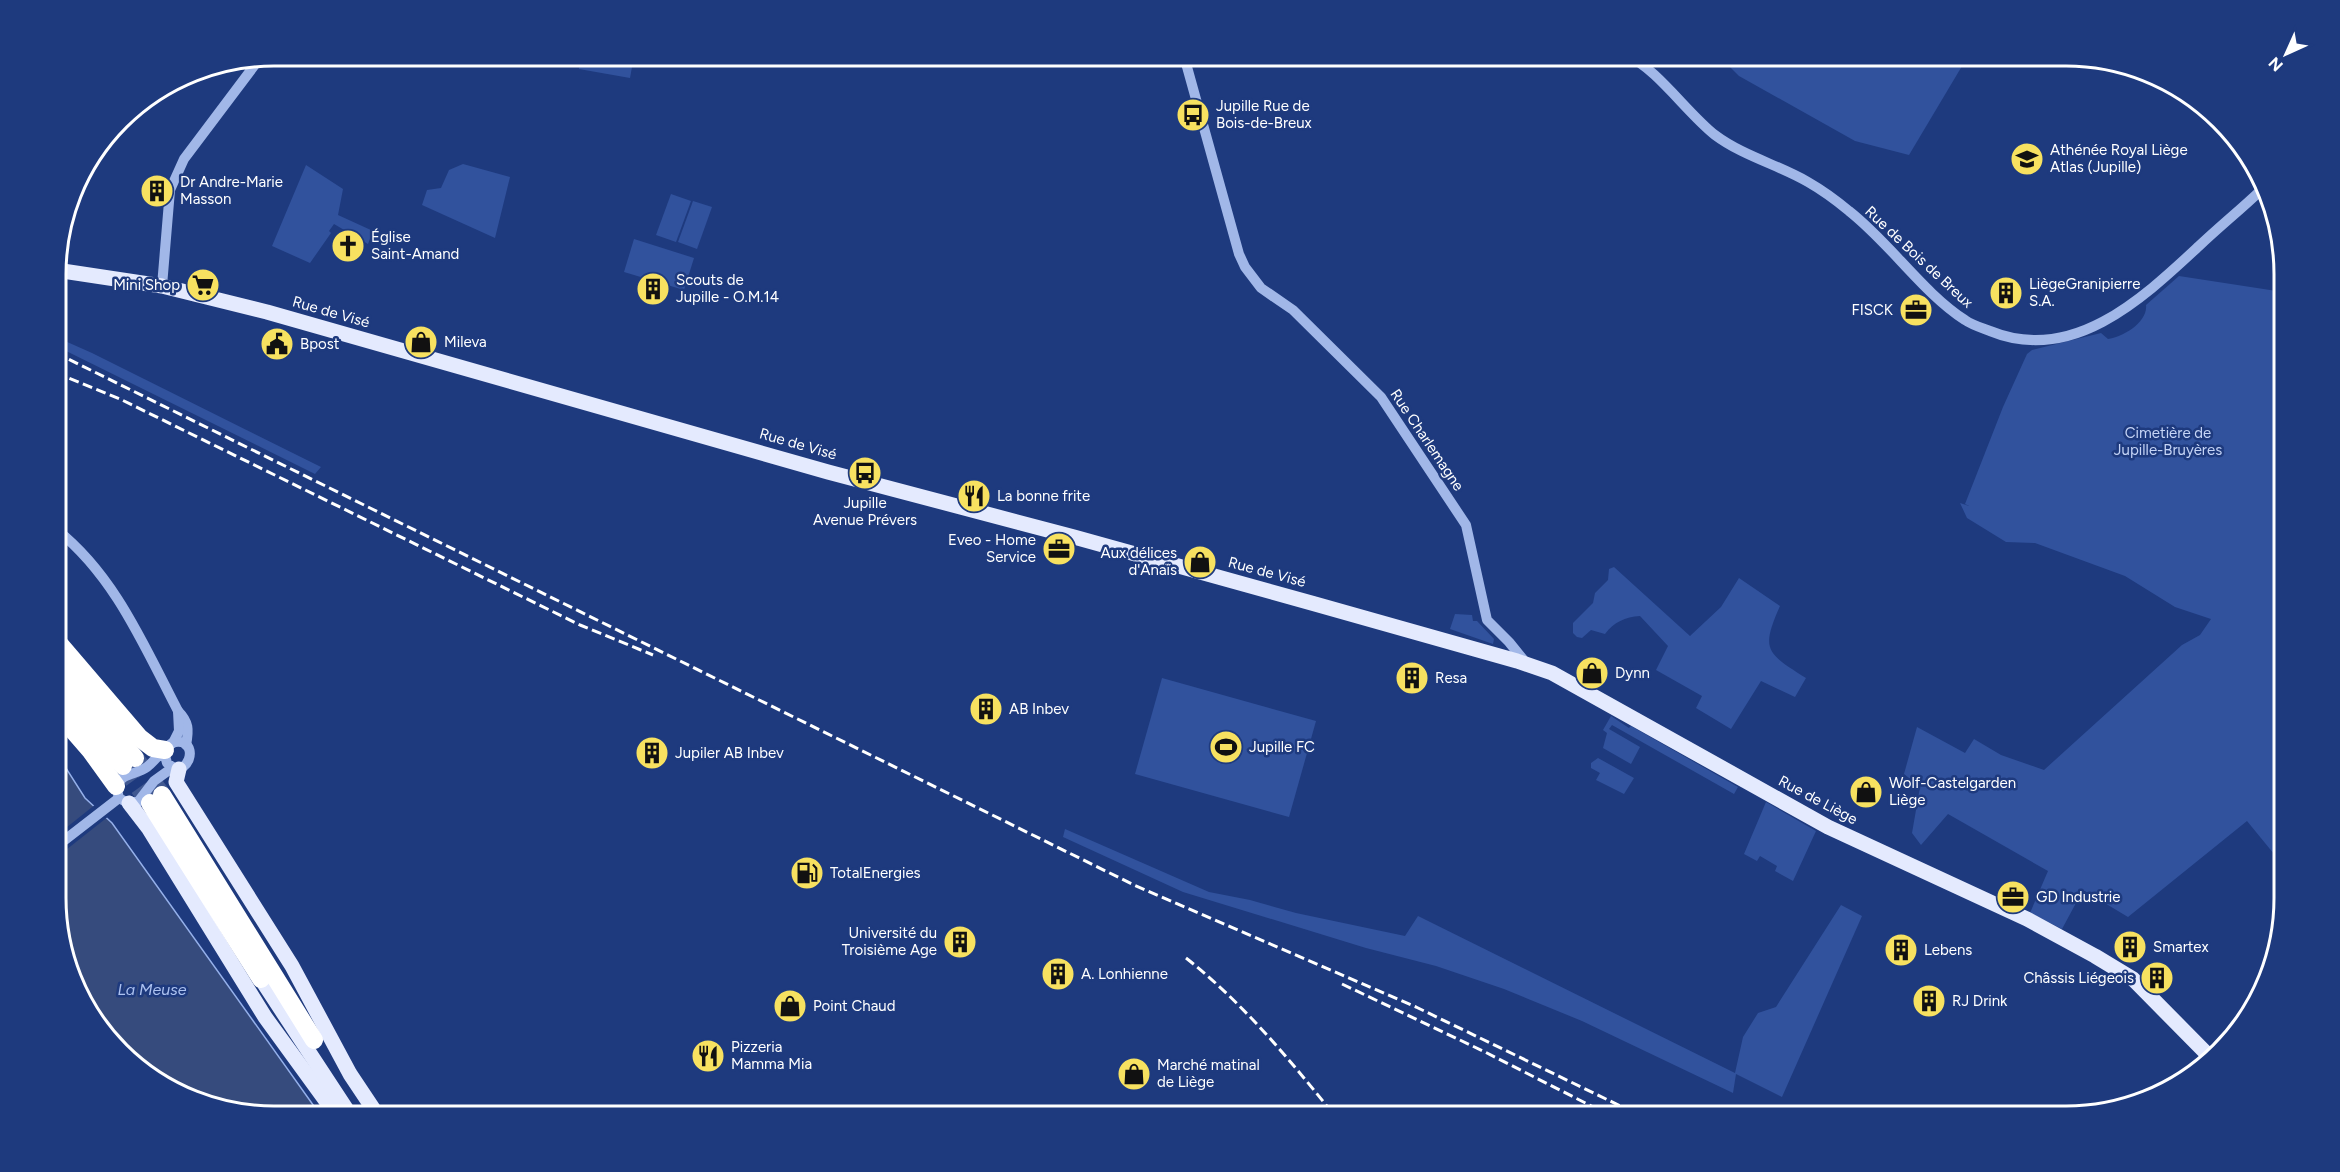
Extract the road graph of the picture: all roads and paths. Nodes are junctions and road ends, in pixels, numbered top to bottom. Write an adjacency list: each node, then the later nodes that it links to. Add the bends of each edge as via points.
1 (1187, 66): 9 (street, Rue Charlemagne, via 1245,267 1261,288 1293,310 1381,397 1466,525 1487,620)
2 (1641, 66): 4 (street, Rue de Bois de Breux, via 1717,136 1809,182 1850,211 1966,321 2004,337 2030,342 2046,340 2082,332 2120,314)
3 (253, 68): 6 (street, via 184,159 170,190)
4 (2258, 193)
5 (66, 272): 6 (main road, Rue de Visé)
6 (162, 286): 9 (main road, Rue de Visé)
7 (66, 538): 12 (street, via 117,596)
8 (66, 652): 15 (highway, via 140,738 153,748)
9 (1528, 666): 23 (main road, Rue de Liège, via 1572,684 1828,827 2027,919 2097,957 2133,979)
10 (66, 676): 16 (highway)
11 (66, 697): 16 (highway)
12 (178, 711): 14 (street, via 188,724); 15 (street, via 179,731)
13 (66, 722): 18 (highway)
14 (186, 745): 15 (street, via 180,742); 17 (street, via 190,759 187,765)
15 (168, 748): 16 (street, via 148,766); 17 (street, via 166,763)
16 (131, 766): 18 (street, via 123,776); 19 (street)
17 (175, 768): 19 (street); 28 (main road, via 176,782 291,966)
18 (122, 796): 19 (street); 20 (street); 24 (main road, via 149,829 265,1017)
19 (152, 796): 21 (highway); 22 (highway)
20 (66, 839)
21 (261, 979): 25 (main road); 26 (main road)
22 (314, 1040): 27 (main road)
23 (2205, 1052)
24 (330, 1106)
25 (337, 1106)
26 (344, 1106)
27 (356, 1106)
28 (371, 1106)

